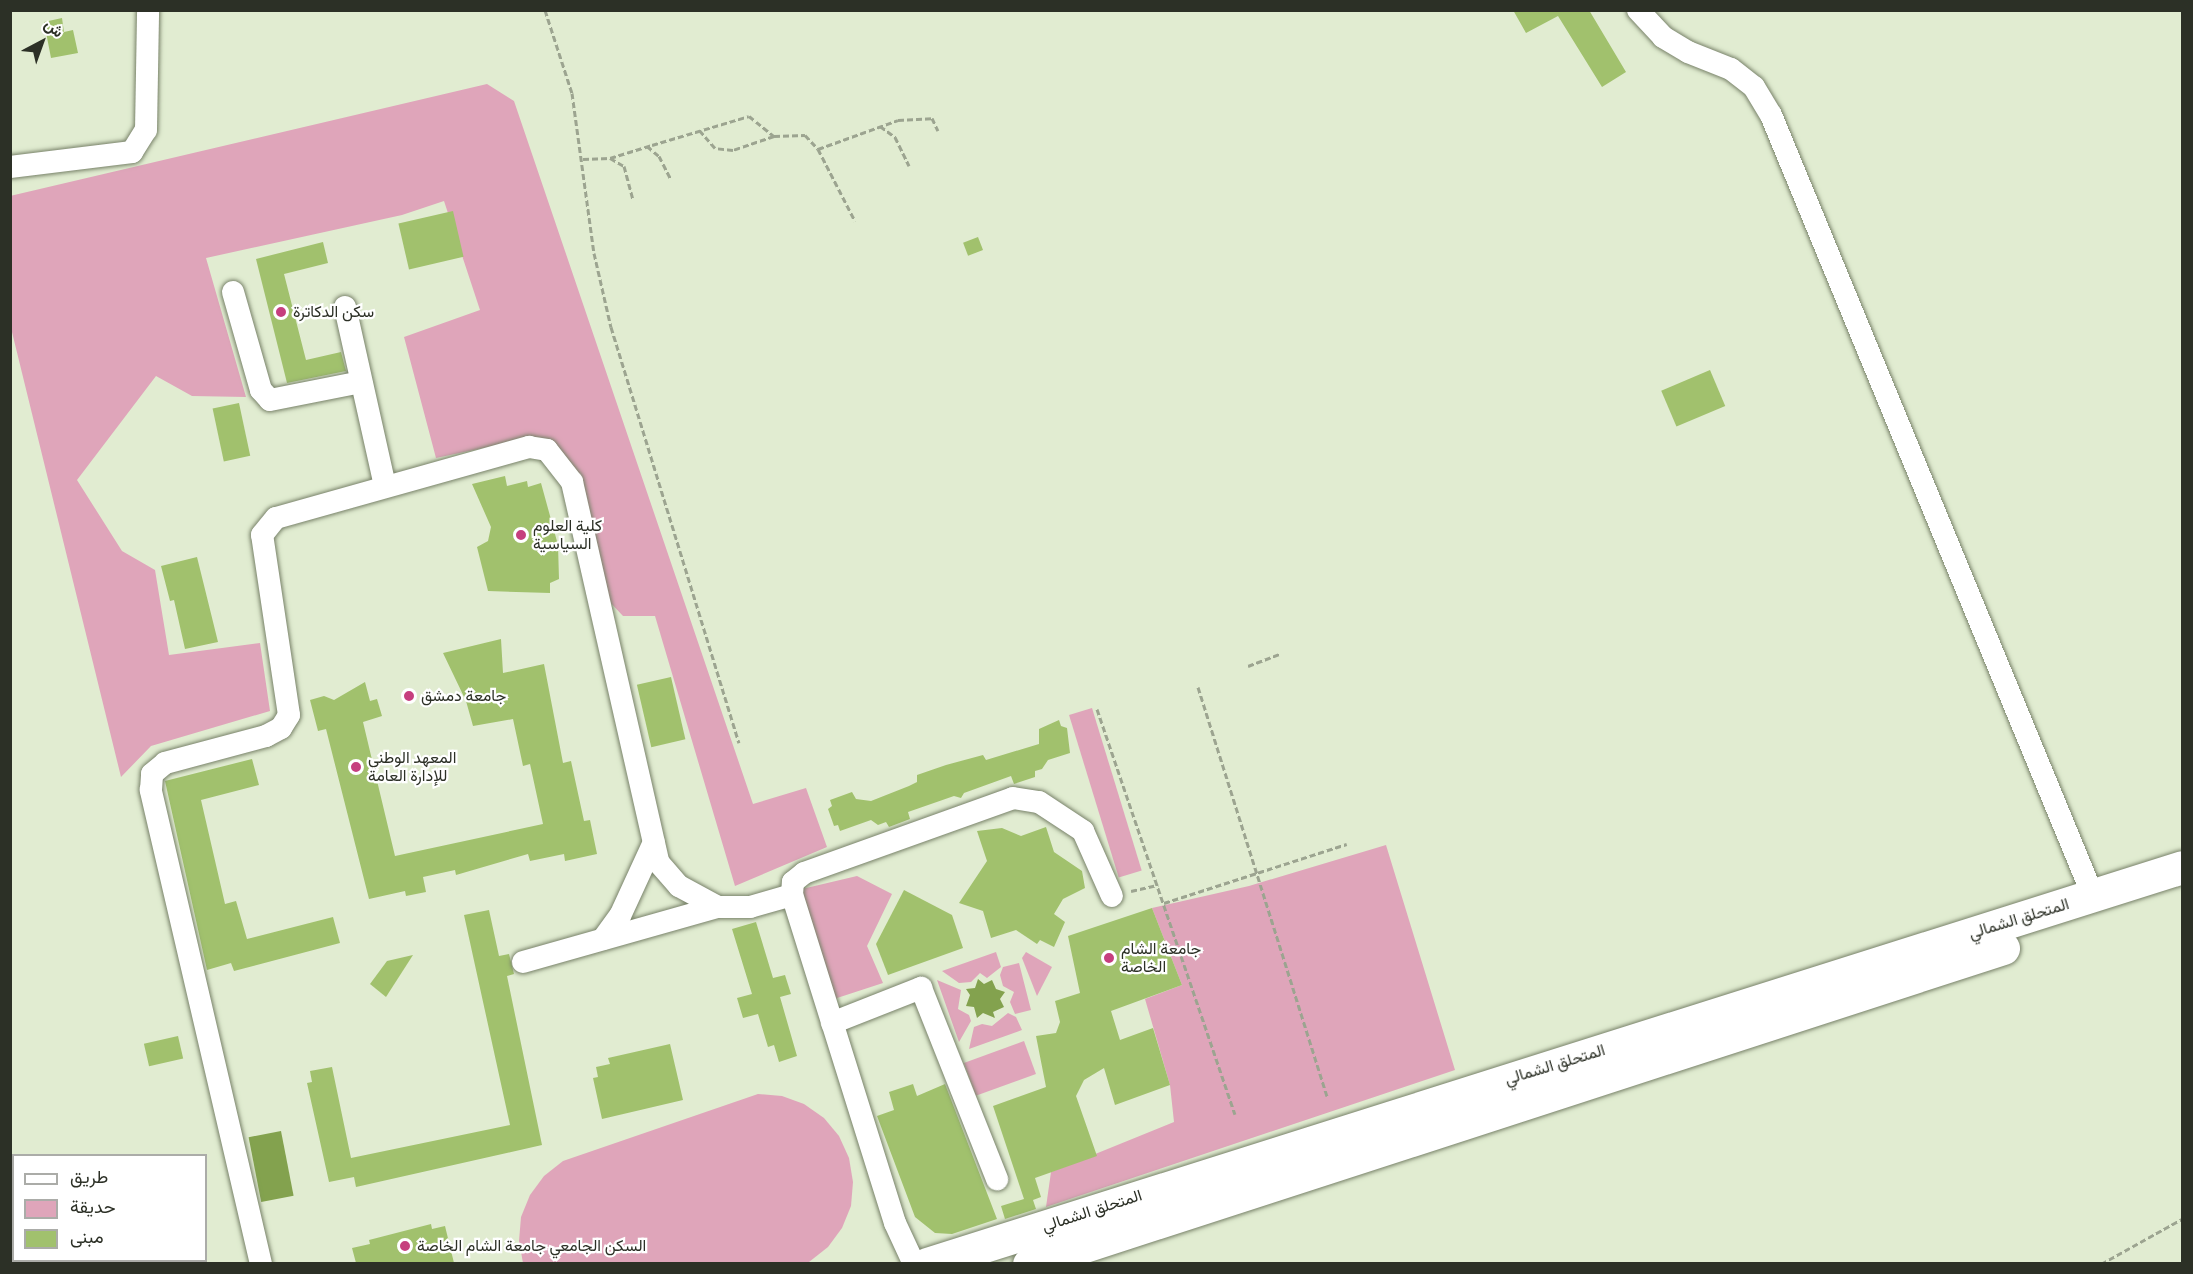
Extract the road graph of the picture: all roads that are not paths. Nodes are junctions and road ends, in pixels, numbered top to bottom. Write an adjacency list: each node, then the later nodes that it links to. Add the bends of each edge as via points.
1 (148, 10): 3 (street, via 146,130 132,152)
2 (1638, 10): 13 (street, via 1680,47 1731,69 1754,87 1771,115)
3 (10, 167)
4 (233, 292): 6 (street, via 261,390 270,400)
5 (345, 307): 6 (street)
6 (361, 381): 7 (street)
7 (385, 486): 8 (street, via 530,447 547,450 559,461 572,482); 19 (street, via 276,518 262,535 289,715 281,728 165,764 152,774 151,790)
8 (654, 842): 14 (street, via 658,862 679,886); 15 (street, via 620,916)
9 (2182, 867): 13 (highway, المتحلق الشمالي)
10 (2182, 890): 22 (highway, المتحلق الشمالي)
11 (792, 895): 12 (street, via 793,882 804,873 1013,798 1039,802 1083,831); 14 (street, via 750,907); 17 (street)
12 (1112, 896)
13 (2093, 896): 21 (highway, المتحلق الشمالي)
14 (718, 907): 15 (street)
15 (603, 939): 16 (street)
16 (523, 962)
17 (832, 1023): 18 (street, via 921,988); 20 (street, via 895,1222)
18 (997, 1179)
19 (261, 1263)
20 (914, 1263)
21 (927, 1263)
22 (1029, 1263)

